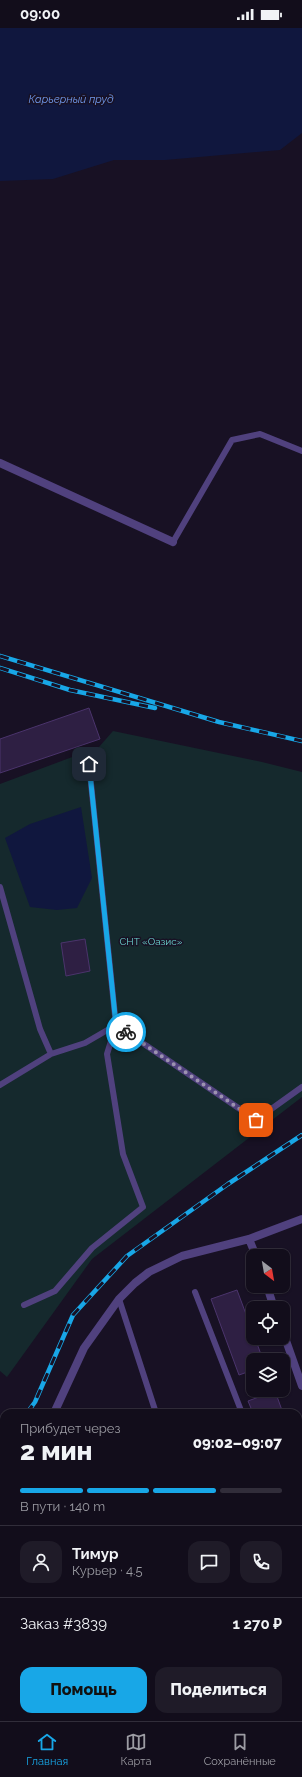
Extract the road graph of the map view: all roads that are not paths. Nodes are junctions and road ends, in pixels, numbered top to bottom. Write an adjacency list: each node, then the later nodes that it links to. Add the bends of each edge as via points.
1 (302, 451): 3 (lane, via 260,434 232,440)
2 (0, 463): 3 (street)
3 (173, 542)
4 (89, 764): 6 (lane)
5 (0, 887): 7 (lane, via 40,1029)
6 (116, 1025): 7 (lane, via 85,1043); 9 (lane, via 256,1120); 15 (lane, via 107,1054 123,1154 143,1207 92,1248 55,1291)
7 (51, 1054): 8 (lane)
8 (0, 1085)
9 (302, 1087)
10 (302, 1219): 11 (street)
11 (249, 1239): 12 (street); 14 (street, via 182,1256 149,1272)
12 (253, 1249)
13 (196, 1292): 20 (lane)
14 (119, 1299): 18 (street, via 84,1348); 19 (lane)
15 (24, 1304)
16 (288, 1345): 17 (street)
17 (302, 1386)
18 (56, 1409)
19 (155, 1409)
20 (240, 1409)

